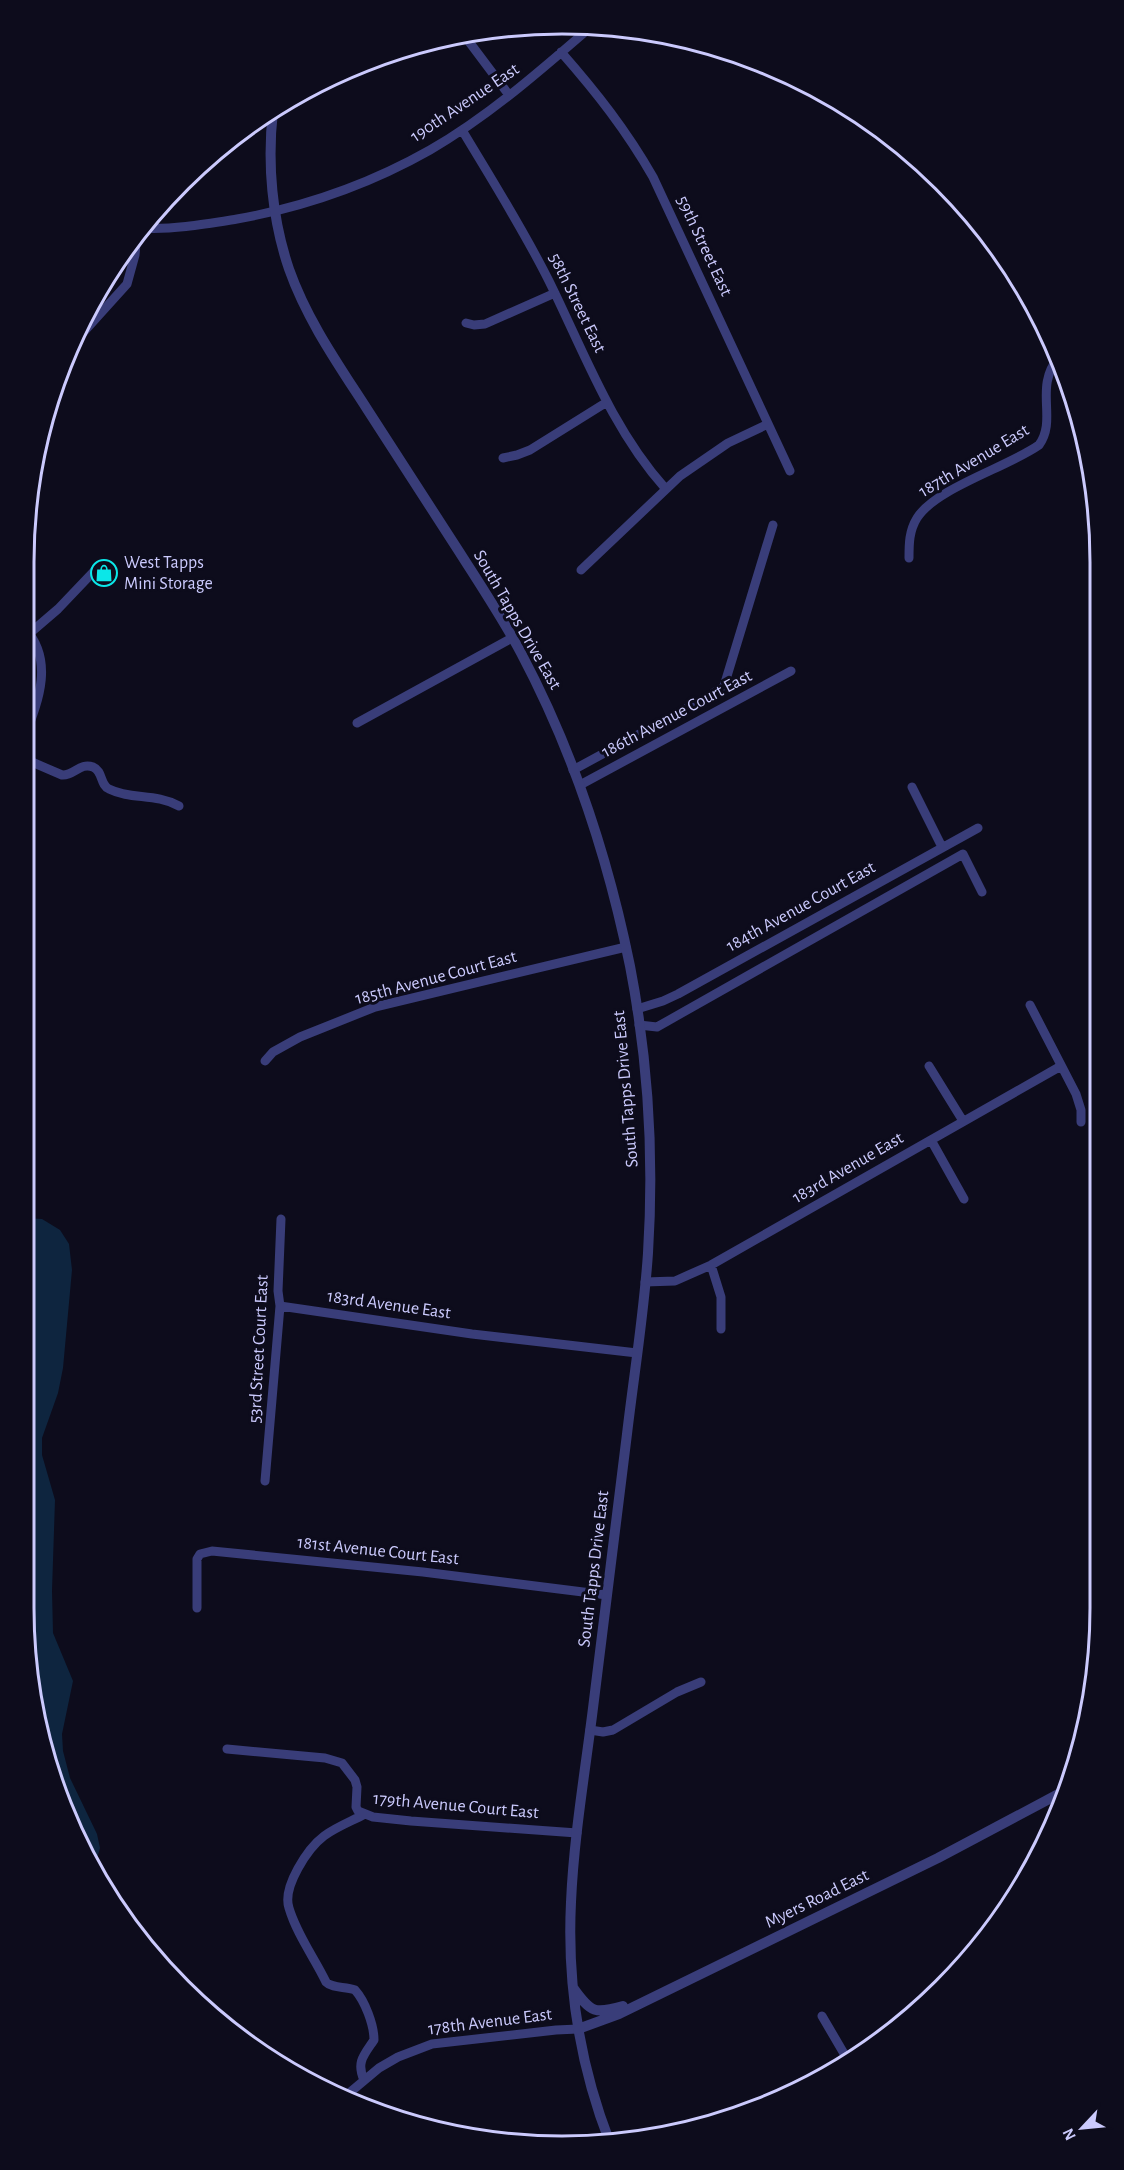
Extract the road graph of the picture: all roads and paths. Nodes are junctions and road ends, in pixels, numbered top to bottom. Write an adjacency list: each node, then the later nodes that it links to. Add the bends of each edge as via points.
1 (581, 35): 3 (street, 190th Avenue East)
2 (470, 43): 4 (street)
3 (561, 52): 4 (street, 190th Avenue East); 15 (street, 59th Street East, via 607,106 653,177)
4 (509, 95): 6 (street, 190th Avenue East)
5 (272, 121): 7 (street, South Tapps Drive East, via 270,167)
6 (462, 130): 7 (street, 190th Avenue East, via 385,173); 10 (street, 58th Street East)
7 (275, 212): 8 (street, 190th Avenue East); 24 (street, South Tapps Drive East, via 286,261 313,324)
8 (155, 227)
9 (135, 253): 11 (street, via 127,284)
10 (555, 293): 12 (street, via 484,324); 14 (street, 58th Street East)
11 (93, 322)
12 (466, 323)
13 (1052, 366): 20 (street, 187th Avenue East, via 1046,381 1046,434 1039,445 932,502 917,518 909,537)
14 (607, 402): 16 (street, via 530,450); 18 (street, 58th Street East, via 632,446)
15 (768, 424): 17 (street, 59th Street East); 18 (street, via 712,453)
16 (503, 458)
17 (790, 471)
18 (665, 488): 22 (street)
19 (773, 525): 30 (street, 186th Avenue Court East, via 724,686)
20 (909, 558)
21 (99, 567): 23 (street, via 58,609)
22 (581, 570)
23 (34, 626)
24 (512, 638): 28 (street); 30 (street, South Tapps Drive East)
25 (34, 642): 27 (street, via 43,674)
26 (791, 671): 31 (street, 186th Avenue Court East)
27 (34, 711)
28 (357, 723)
29 (34, 763): 33 (street, via 62,775 80,766 91,766 109,789 168,800)
30 (573, 770): 31 (street, South Tapps Drive East)
31 (580, 785): 37 (street, South Tapps Drive East)
32 (912, 787): 35 (street)
33 (179, 806)
34 (978, 828): 35 (street, 184th Avenue Court East)
35 (942, 847): 39 (street, 184th Avenue Court East, via 663,1002)
36 (982, 892): 40 (street, via 963,854 657,1027)
37 (626, 947): 39 (street, South Tapps Drive East); 41 (street, 185th Avenue Court East, via 375,1007 300,1037)
38 (1030, 1005): 43 (street)
39 (637, 1009): 40 (street, South Tapps Drive East)
40 (639, 1025): 50 (street, South Tapps Drive East, via 649,1157)
41 (265, 1061)
42 (929, 1066): 44 (street)
43 (1061, 1066): 44 (street, 183rd Avenue East); 45 (street, via 1076,1094)
44 (963, 1121): 46 (street, 183rd Avenue East)
45 (1081, 1122)
46 (931, 1140): 47 (street); 49 (street, 183rd Avenue East)
47 (964, 1199)
48 (281, 1219): 51 (street, 53rd Street Court East)
49 (711, 1265): 50 (street, 183rd Avenue East, via 675,1281); 52 (street, via 721,1297)
50 (645, 1282): 53 (street, South Tapps Drive East)
51 (280, 1306): 53 (street, 183rd Avenue East, via 483,1336); 54 (street, 53rd Street Court East)
52 (721, 1329)
53 (637, 1353): 55 (street, South Tapps Drive East)
54 (265, 1481)
55 (607, 1595): 56 (street, 181st Avenue Court East, via 212,1551 197,1559); 58 (street, South Tapps Drive East)
56 (197, 1608)
57 (700, 1683): 58 (street, via 677,1692 613,1730)
58 (590, 1730): 62 (street, South Tapps Drive East)
59 (227, 1749): 61 (street, 179th Avenue Court East, via 342,1763 355,1780 356,1807)
60 (1055, 1796): 64 (street, Myers Road East, via 938,1858)
61 (365, 1814): 62 (street, 179th Avenue Court East); 68 (street, via 317,1842 292,1881 287,1899 299,1935 326,1982 355,1990 364,2005 374,2040 361,2061)
62 (577, 1833): 63 (street, South Tapps Drive East, via 570,1906)
63 (573, 1989): 64 (street, via 586,2006 599,2011); 66 (street, South Tapps Drive East)
64 (641, 2003): 66 (street, Myers Road East)
65 (822, 2016): 67 (street)
66 (578, 2029): 68 (street, 178th Avenue East, via 432,2044 398,2057); 70 (street, South Tapps Drive East)
67 (844, 2054)
68 (364, 2080): 69 (street, 178th Avenue East)
69 (351, 2091)
70 (607, 2133)

